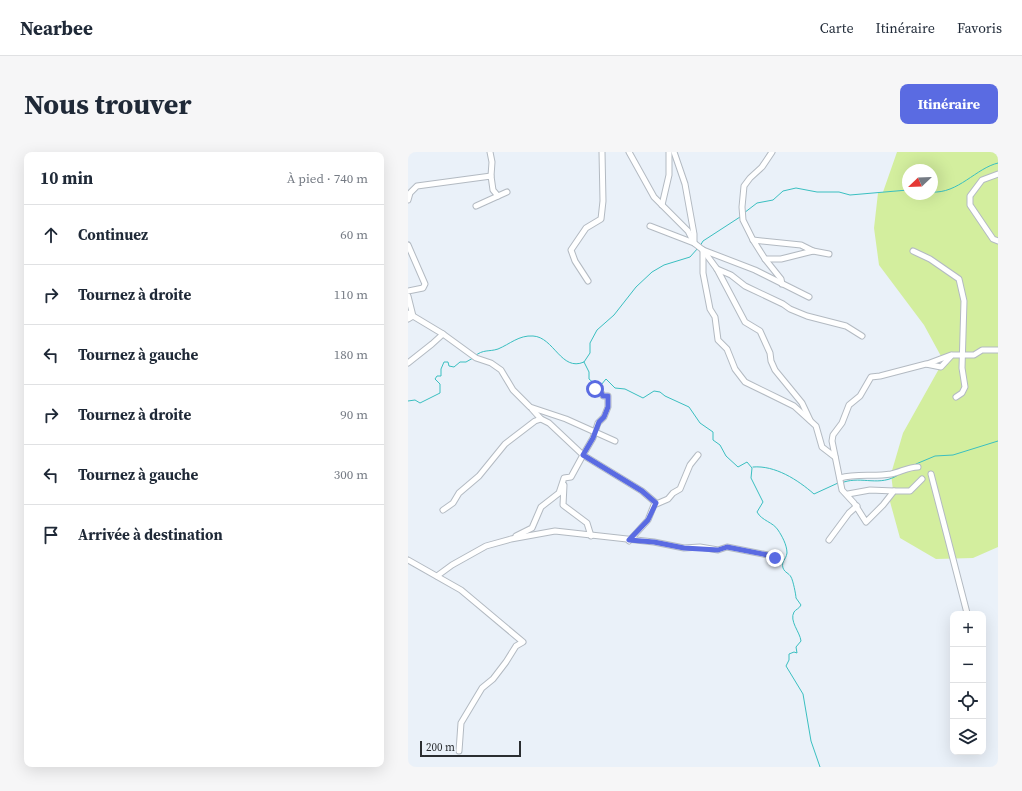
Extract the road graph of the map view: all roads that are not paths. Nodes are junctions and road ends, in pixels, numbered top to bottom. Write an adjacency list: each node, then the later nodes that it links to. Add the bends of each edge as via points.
1 (490, 152): 8 (street)
2 (602, 152): 25 (street, via 601,219 586,228 571,250 575,262)
3 (629, 152): 12 (street, via 654,197)
4 (669, 152): 12 (street, via 669,175)
5 (674, 152): 17 (street, via 686,184)
6 (772, 152): 15 (street, via 744,186 744,220)
7 (998, 174): 16 (street, via 982,180 970,196 970,205 993,238)
8 (491, 176): 10 (street, via 493,190); 11 (street, via 417,186 410,193)
9 (507, 192): 10 (street)
10 (498, 196): 13 (street)
11 (408, 200)
12 (662, 205): 17 (street, via 688,231)
13 (476, 206)
14 (650, 226): 17 (street)
15 (754, 240): 20 (street, via 801,245); 23 (street)
16 (998, 241)
17 (694, 242): 19 (street)
18 (408, 246): 27 (street, via 425,284 423,288)
19 (703, 250): 24 (street); 26 (street, via 756,270); 42 (street, via 703,273 710,309 715,317 718,340 727,350 735,368 745,382 794,406)
20 (813, 251): 22 (street); 23 (street, via 781,259)
21 (913, 251): 34 (street, via 930,259 959,279 964,301)
22 (829, 254)
23 (765, 259): 26 (street)
24 (717, 269): 32 (street, via 790,309 846,326); 42 (street, via 745,322 760,331 774,370 802,403)
25 (588, 280)
26 (782, 284): 29 (street)
27 (408, 291)
28 (408, 296): 30 (street)
29 (809, 297)
30 (410, 316): 31 (street)
31 (443, 334): 36 (street); 40 (street, via 476,358 492,363 501,370 513,390)
32 (862, 336)
33 (998, 350): 34 (street, via 982,350 974,355)
34 (963, 354): 35 (street); 39 (street, via 964,387 962,393)
35 (952, 355): 37 (street); 37 (street, via 940,367)
36 (408, 363)
37 (926, 364): 47 (street, via 871,377 860,396 849,404 842,423 833,435)
38 (590, 388): 43 (street, via 599,389 603,396 608,396 608,407)
39 (956, 397)
40 (530, 407): 41 (street); 43 (street)
41 (541, 419): 45 (street, via 549,423); 57 (street, via 505,444 479,476)
42 (810, 421): 47 (street, via 816,426 822,447)
43 (595, 431): 44 (street); 45 (street)
44 (615, 441)
45 (583, 455): 50 (street, via 571,477); 55 (street, via 642,491)
46 (698, 455): 55 (street, via 690,465 680,489 667,500)
47 (835, 457): 51 (street)
48 (918, 467): 51 (street, via 891,474 857,474)
49 (931, 474): 65 (street)
50 (564, 478): 58 (street, via 564,505 587,523); 59 (street, via 559,493 540,507 532,528)
51 (840, 478): 54 (street, via 842,490)
52 (922, 479): 53 (street, via 910,491)
53 (894, 491): 54 (street, via 870,490); 56 (street, via 866,522)
54 (848, 494): 56 (street)
55 (656, 503): 60 (street, via 648,520)
56 (857, 506): 61 (street)
57 (443, 510)
58 (591, 536): 59 (street, via 555,531); 60 (street)
59 (511, 539): 64 (street, via 486,546)
60 (629, 540): 62 (street, via 684,548 718,550 727,547)
61 (829, 540)
62 (775, 558)
63 (408, 560): 64 (street)
64 (438, 576): 66 (street, via 471,598 523,642 516,646 493,679 482,688 461,724)
65 (966, 611)
66 (459, 751)

